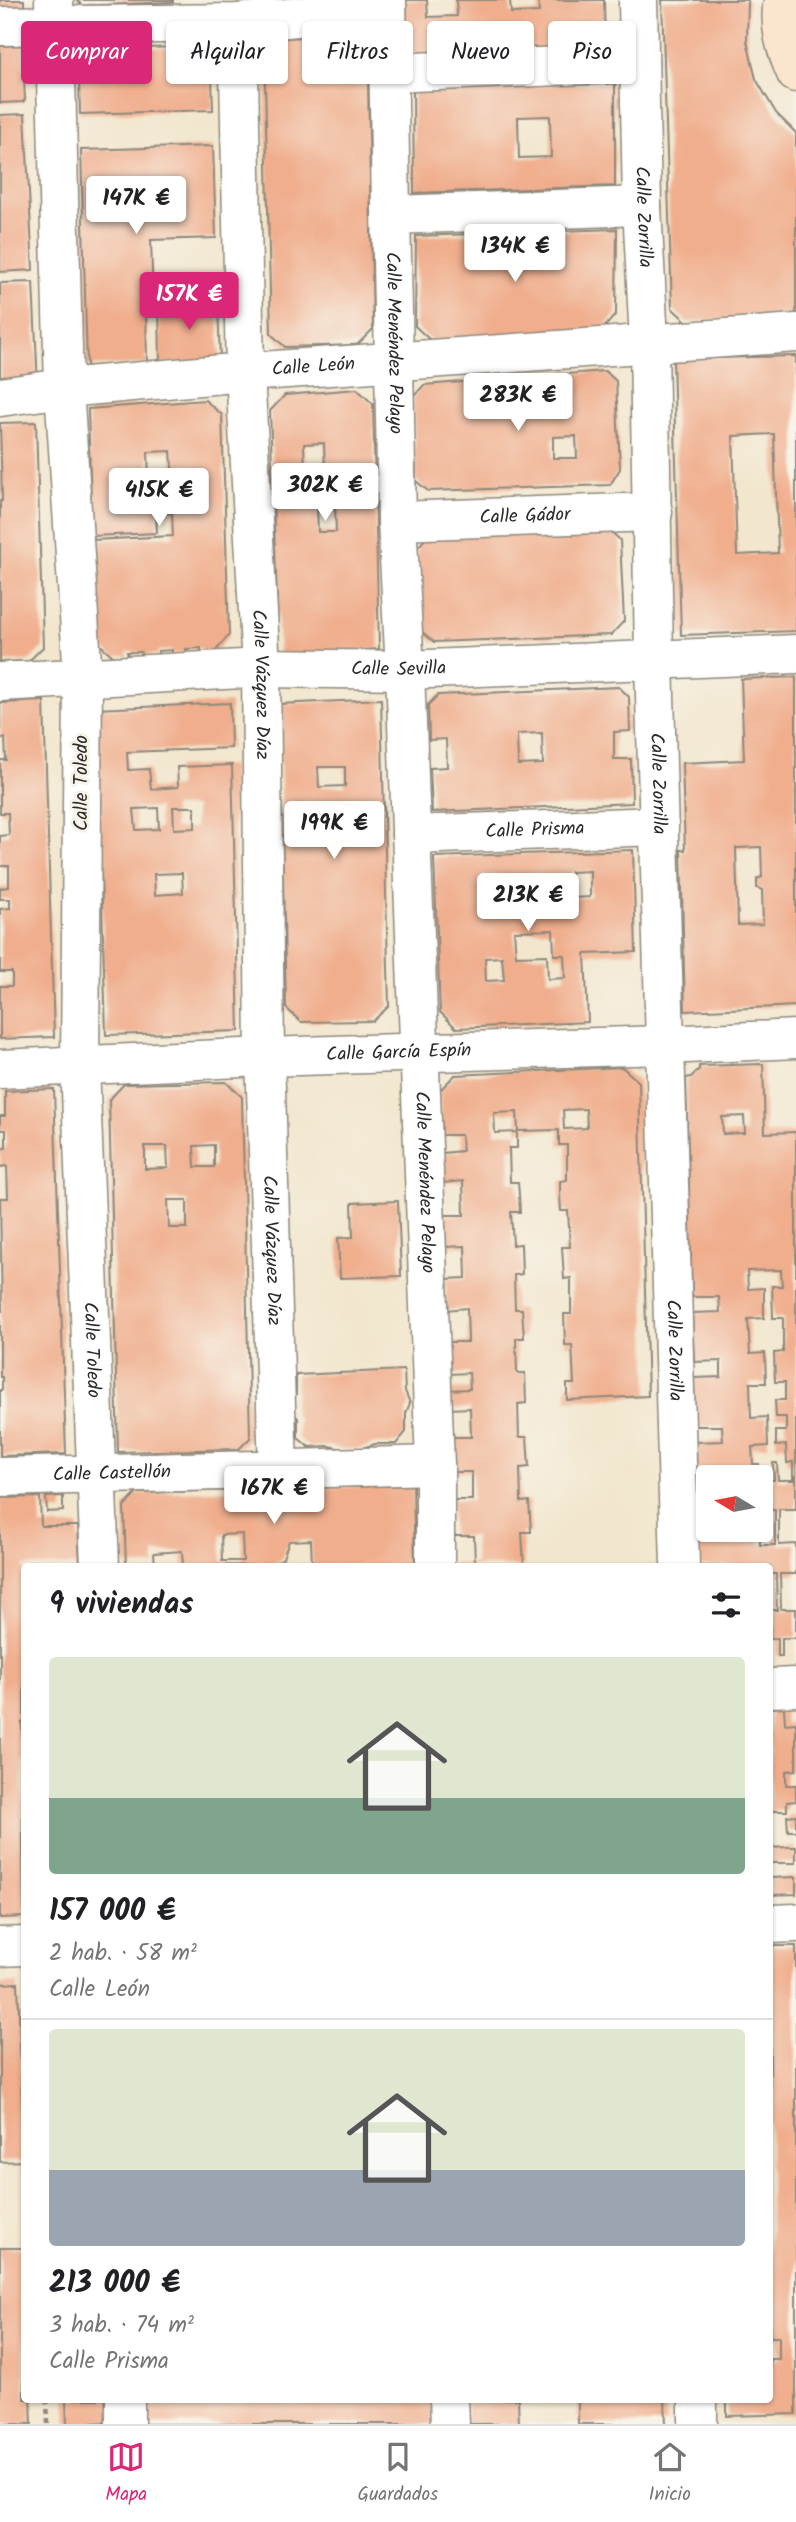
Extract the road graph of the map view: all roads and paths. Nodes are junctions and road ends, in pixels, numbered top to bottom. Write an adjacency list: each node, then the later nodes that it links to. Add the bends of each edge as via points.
1 (638, 0): 8 (street, Calle Zorrilla)
2 (783, 0): 10 (main road, via 785,47)
3 (387, 4): 6 (street)
4 (55, 12): 5 (street); 7 (street); 19 (street, Calle Toledo)
5 (205, 21)
6 (254, 21)
7 (0, 26)
8 (639, 63): 9 (street); 13 (street, Calle Zorrilla)
9 (413, 72)
10 (796, 73)
11 (239, 84): 18 (street, Calle Vázquez Díaz)
12 (388, 84): 14 (street, Calle Menéndez Pelayo)
13 (642, 206): 14 (street); 16 (street, Calle Zorrilla)
14 (392, 215): 17 (street, Calle Menéndez Pelayo)
15 (796, 333): 16 (street, Calle León)
16 (649, 342): 17 (street, Calle León); 21 (street, Calle Zorrilla)
17 (393, 361): 18 (street, Calle León); 22 (street, Calle Menéndez Pelayo)
18 (244, 372): 19 (street, Calle León); 25 (street, Calle Vázquez Díaz)
19 (64, 388): 20 (street, Calle León); 27 (street, Calle Toledo)
20 (0, 397)
21 (653, 512): 22 (street, Calle Gádor); 24 (street, Calle Zorrilla)
22 (397, 522): 26 (street, Calle Menéndez Pelayo)
23 (796, 654): 24 (street, Calle Sevilla)
24 (654, 660): 26 (street, Calle Sevilla); 29 (street, Calle Zorrilla)
25 (261, 668): 26 (street, Calle Sevilla); 27 (street, Calle Sevilla); 34 (street, Calle Vázquez Díaz)
26 (405, 670): 30 (street, Calle Menéndez Pelayo)
27 (83, 677): 28 (street, Calle Sevilla); 35 (street, Calle Toledo)
28 (0, 682)
29 (659, 825): 30 (street, Calle Prisma); 32 (street, Calle Zorrilla)
30 (411, 835): 33 (street, Calle Menéndez Pelayo)
31 (796, 1039): 32 (street, Calle García Espín)
32 (665, 1045): 33 (street, Calle García Espín); 43 (street, Calle Zorrilla)
33 (418, 1051): 34 (street, Calle García Espín); 37 (street, Calle Menéndez Pelayo)
34 (265, 1057): 35 (street, Calle García Espín); 38 (street, Calle Vázquez Díaz)
35 (80, 1066): 36 (street, Calle García Espín); 39 (street, Calle Toledo)
36 (0, 1069)
37 (435, 1465): 38 (street, Calle Castellón); 42 (street, Calle Menéndez Pelayo)
38 (278, 1470): 39 (street, Calle Castellón)
39 (95, 1474): 40 (street, Calle Castellón); 41 (street, Calle Toledo)
40 (0, 1477)
41 (100, 1563)
42 (435, 1563)
43 (680, 1563)
44 (796, 1687): 45 (street)
45 (773, 1688)
46 (796, 1923): 47 (street)
47 (773, 1924)
48 (21, 1946): 49 (street)
49 (0, 1947)
50 (47, 2403): 54 (path)
51 (125, 2403): 55 (street)
52 (449, 2403): 56 (street)
53 (698, 2403): 57 (street)
54 (48, 2424)
55 (125, 2424)
56 (450, 2424)
57 (698, 2424)

